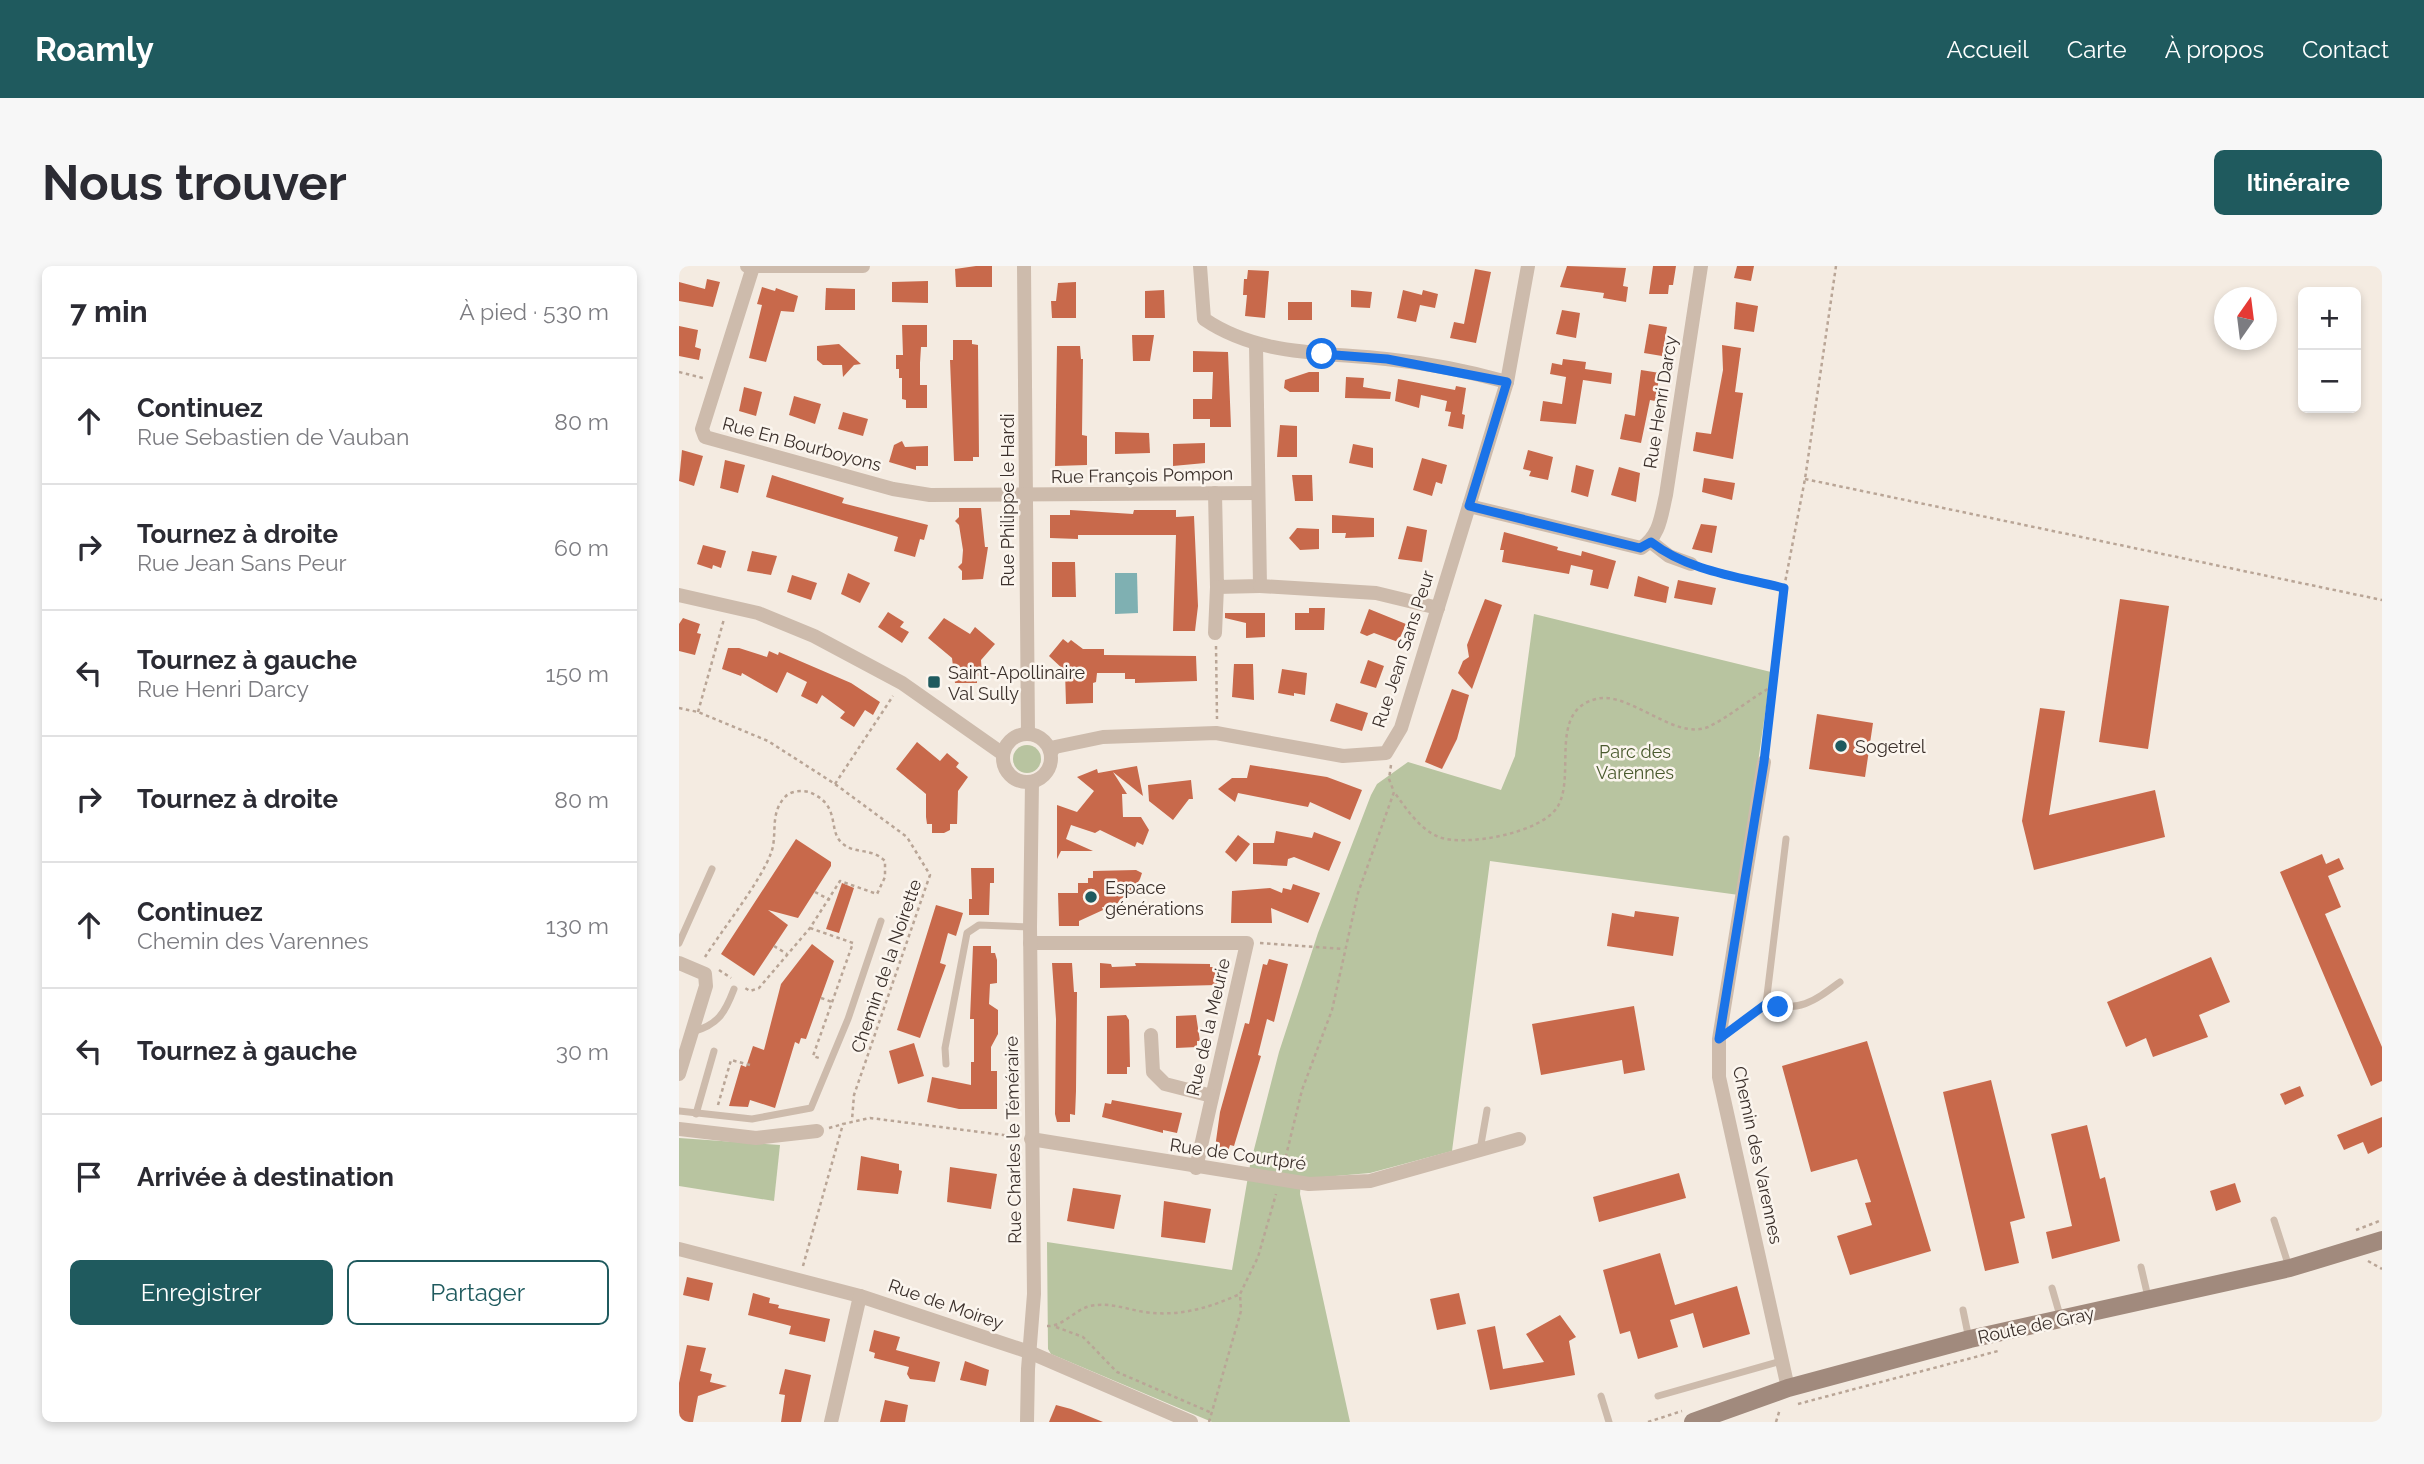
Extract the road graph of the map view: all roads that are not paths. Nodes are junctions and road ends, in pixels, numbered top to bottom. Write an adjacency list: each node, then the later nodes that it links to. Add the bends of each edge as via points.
1 (747, 266): 7 (street)
2 (863, 266): 7 (street)
3 (1024, 266): 12 (street, Rue Philippe le Hardi)
4 (1200, 266): 8 (street, via 1204,319 1227,335)
5 (1528, 266): 9 (street, Rue Jean Sans Peur)
6 (1701, 266): 14 (street, Rue Henri Darcy, via 1666,495)
7 (753, 267): 12 (street, Rue En Bourboyons, via 702,429 705,438 893,489 930,495)
8 (1256, 345): 9 (street, via 1387,359); 11 (street)
9 (1507, 382): 13 (street, Rue Jean Sans Peur)
10 (1215, 493): 11 (street, Rue François Pompon); 12 (street, Rue François Pompon); 17 (street)
11 (1258, 493): 16 (street)
12 (1026, 495): 21 (street, Rue Philippe le Hardi)
13 (1469, 506): 14 (street, via 1640,548); 19 (street, Rue Jean Sans Peur)
14 (1651, 542): 15 (street, via 1669,556)
15 (1691, 564)
16 (1260, 586): 17 (street); 19 (street, via 1376,593)
17 (1217, 587): 20 (street)
18 (679, 596): 23 (street, via 758,613 814,636 902,683)
19 (1438, 608): 22 (street, Rue Jean Sans Peur, via 1401,728 1386,754 1343,756 1216,733 1103,737 1055,747)
20 (1215, 633)
21 (1028, 733): 22 (street, via 1042,738); 23 (street, via 1009,741)
22 (1051, 752): 25 (street, via 1050,767)
23 (1003, 754): 25 (street, via 1010,776)
24 (1764, 762): 38 (street, Chemin des Varennes)
25 (1033, 782): 29 (street, Rue Charles le Téméraire)
26 (1786, 839): 35 (lane)
27 (712, 869): 30 (lane)
28 (881, 921): 45 (lane, via 811,1108 752,1119)
29 (1030, 927): 31 (street, Rue Charles le Téméraire); 40 (lane, via 979,925 967,933 945,1048)
30 (679, 943)
31 (1030, 943): 42 (street, Rue de la Meurie, via 1247,943); 48 (street, Rue Charles le Téméraire)
32 (679, 963): 36 (street, via 705,974 706,986)
33 (1840, 982): 35 (lane, via 1816,1000 1790,1009)
34 (734, 989): 36 (lane, via 727,1010 712,1026)
35 (1766, 1004): 38 (lane)
36 (692, 1032): 41 (street)
37 (1151, 1035): 42 (street, via 1153,1072 1165,1084)
38 (1719, 1039): 64 (street, Chemin des Varennes, via 1719,1077)
39 (714, 1051): 45 (lane)
40 (946, 1064)
41 (679, 1074)
42 (1212, 1096): 51 (street, Rue de la Meurie)
43 (1487, 1110): 50 (lane)
44 (679, 1111): 45 (lane)
45 (696, 1114)
46 (679, 1129): 47 (street, via 756,1138)
47 (817, 1131)
48 (1031, 1139): 51 (street, Rue de Courtpré); 63 (street, Rue Charles le Téméraire)
49 (1519, 1139): 50 (street, Rue de Courtpré)
50 (1481, 1150): 51 (street, Rue de Courtpré, via 1370,1181 1309,1184)
51 (1196, 1168)
52 (2274, 1220): 56 (lane)
53 (679, 1249): 58 (street, Rue de Moirey)
54 (2375, 1251): 56 (main road, Route de Gray)
55 (2141, 1267): 59 (lane)
56 (2290, 1268): 59 (main road, Route de Gray)
57 (2052, 1288): 61 (lane)
58 (860, 1296): 63 (street, Rue de Moirey); 68 (street)
59 (2149, 1301): 61 (main road, Route de Gray)
60 (1963, 1310): 62 (lane)
61 (2061, 1320): 62 (main road, Route de Gray)
62 (1970, 1339): 67 (main road, Route de Gray)
63 (1030, 1352): 69 (street, Rue Charles le Téméraire); 70 (street, Rue de Moirey)
64 (1782, 1361): 66 (lane); 67 (street, Chemin des Varennes)
65 (1601, 1396): 71 (lane)
66 (1658, 1396)
67 (1791, 1396): 72 (main road, Route de Gray)
68 (831, 1422)
69 (1027, 1422)
70 (1191, 1422)
71 (1609, 1422)
72 (1693, 1422)

